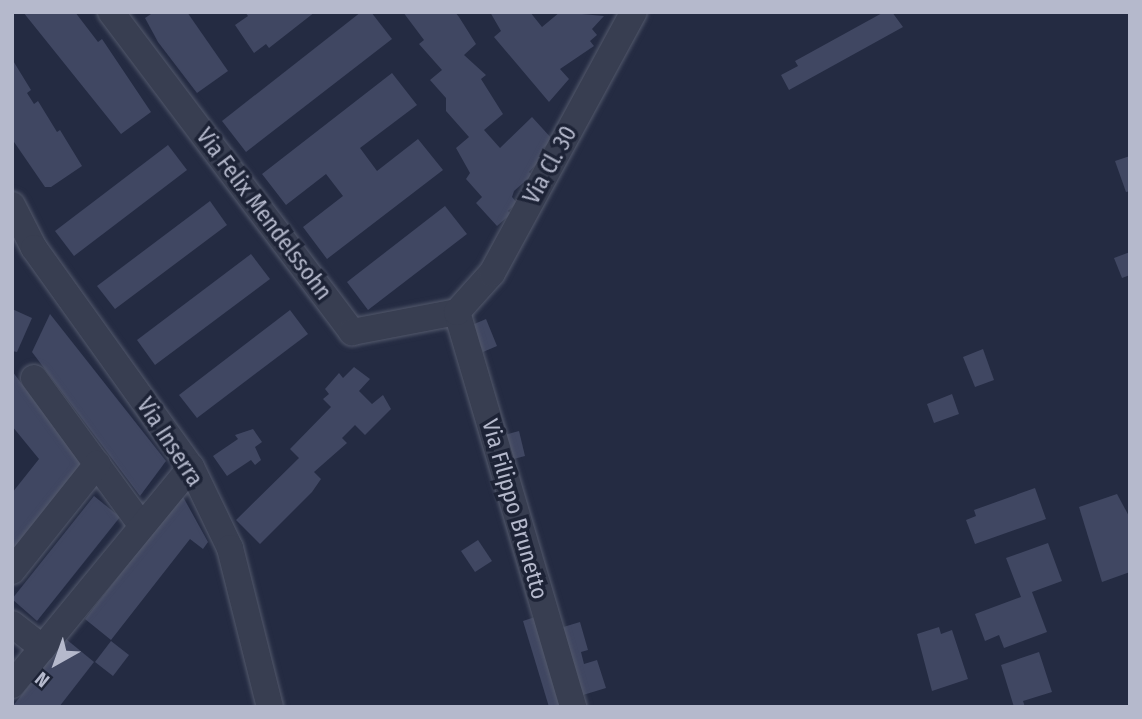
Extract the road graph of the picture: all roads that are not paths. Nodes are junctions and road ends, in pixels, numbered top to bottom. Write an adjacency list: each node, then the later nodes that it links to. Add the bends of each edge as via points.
1 (111, 12): 4 (street, Via Felix Mendelssohn, via 352,332)
2 (635, 12): 4 (street, Via Cl. 30, via 492,273)
3 (12, 205): 7 (street, Via Inserra, via 34,248)
4 (457, 312): 14 (street, Via Filippo Brunetto)
5 (34, 378): 6 (street)
6 (97, 464): 8 (street); 9 (street)
7 (191, 467): 8 (street); 13 (street, Via Inserra, via 230,548)
8 (142, 526): 11 (street)
9 (12, 571)
10 (12, 624): 11 (street)
11 (43, 648): 12 (street)
12 (12, 685)
13 (270, 707)
14 (573, 707)

